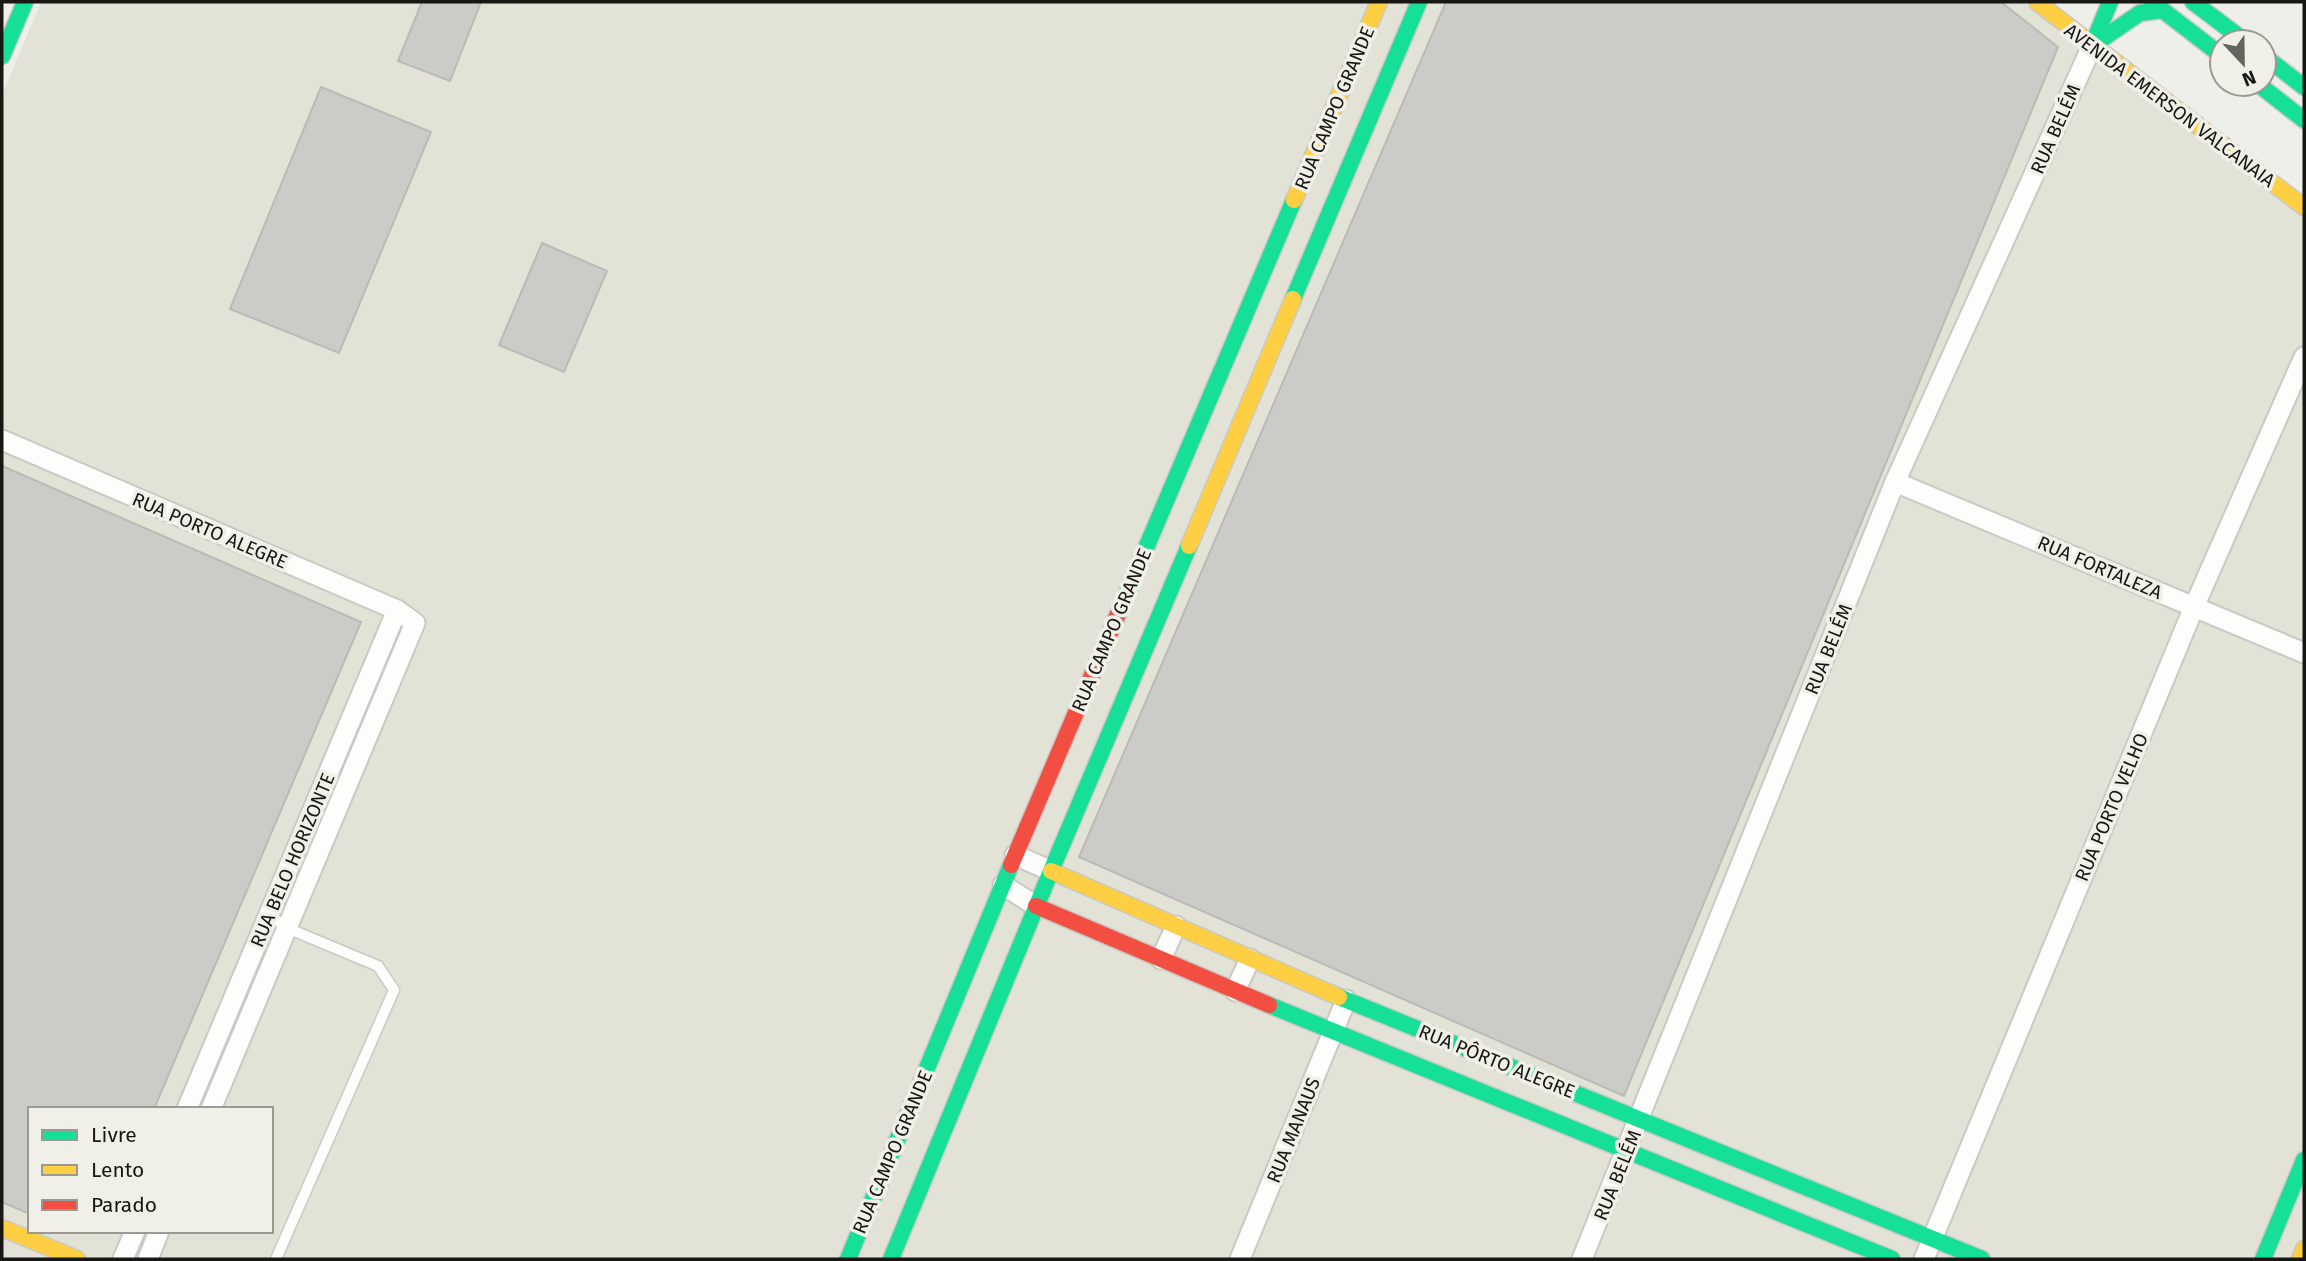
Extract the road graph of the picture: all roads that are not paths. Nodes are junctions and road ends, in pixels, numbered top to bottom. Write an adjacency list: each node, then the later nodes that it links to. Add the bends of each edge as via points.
1 (25, 2): 11 (street)
2 (1379, 2): 24 (street, RUA CAMPO GRANDE)
3 (1419, 2): 25 (street, RUA CAMPO GRANDE)
4 (2037, 2): 10 (street, AVENIDA EMERSON VALCANAIA)
5 (2110, 2): 10 (street)
6 (2193, 2): 8 (street)
7 (2157, 6): 9 (street); 10 (street)
8 (2227, 28)
9 (2208, 45)
10 (2092, 46): 16 (street, AVENIDA EMERSON VALCANAIA); 19 (street, RUA BELÉM)
11 (2, 56)
12 (2278, 67): 13 (street)
13 (2304, 87)
14 (2276, 98): 15 (street)
15 (2304, 120)
16 (2304, 207)
17 (2304, 357): 20 (street, RUA PORTO VELHO)
18 (2, 440): 21 (street, RUA PORTO ALEGRE)
19 (1895, 482): 20 (street, RUA FORTALEZA); 40 (street, RUA BELÉM)
20 (2194, 607): 23 (street, RUA FORTALEZA); 48 (street, RUA PORTO VELHO)
21 (397, 610): 22 (street, RUA PORTO ALEGRE); 28 (street, RUA BELO HORIZONTE)
22 (415, 623): 30 (street, RUA BELO HORIZONTE)
23 (2304, 653)
24 (1015, 855): 25 (street, RUA PÔRTO ALEGRE); 26 (street, RUA CAMPO GRANDE)
25 (1051, 871): 27 (street, RUA CAMPO GRANDE); 29 (street, RUA PÔRTO ALEGRE)
26 (1003, 885): 27 (street, RUA PÔRTO ALEGRE); 54 (street, RUA CAMPO GRANDE)
27 (1036, 906): 31 (street, RUA PÔRTO ALEGRE); 55 (street, RUA CAMPO GRANDE)
28 (269, 915): 30 (lane); 38 (street, RUA BELO HORIZONTE)
29 (1176, 926): 31 (street); 32 (street, RUA PÔRTO ALEGRE)
30 (287, 928): 39 (street, RUA BELO HORIZONTE); 53 (lane, via 378,966 394,990)
31 (1161, 959): 33 (street, RUA PÔRTO ALEGRE)
32 (1250, 960): 33 (street); 34 (street, RUA PÔRTO ALEGRE)
33 (1235, 991): 35 (street, RUA PÔRTO ALEGRE)
34 (1346, 1000): 35 (street, RUA MANAUS); 36 (street, RUA PÔRTO ALEGRE)
35 (1334, 1031): 37 (street, RUA PÔRTO ALEGRE); 56 (street, RUA MANAUS)
36 (1468, 1049): 37 (street); 40 (street, RUA PÔRTO ALEGRE)
37 (1455, 1081): 41 (street, RUA PÔRTO ALEGRE)
38 (188, 1107)
39 (212, 1107)
40 (1639, 1118): 41 (street, RUA BELÉM); 43 (street, RUA PÔRTO ALEGRE)
41 (1627, 1150): 44 (street, RUA PÔRTO ALEGRE); 57 (street, RUA BELÉM)
42 (2304, 1160): 61 (street)
43 (1756, 1166): 44 (street); 48 (street, RUA PÔRTO ALEGRE)
44 (1744, 1197): 58 (street, RUA PÔRTO ALEGRE)
45 (2, 1228): 50 (street)
46 (134, 1233): 51 (street)
47 (158, 1233): 52 (street)
48 (1933, 1238): 59 (street, RUA PORTO VELHO); 60 (street, RUA PÔRTO ALEGRE)
49 (2304, 1249): 62 (street)
50 (77, 1259)
51 (123, 1259)
52 (148, 1259)
53 (276, 1259)
54 (848, 1259)
55 (891, 1259)
56 (1240, 1259)
57 (1582, 1259)
58 (1892, 1259)
59 (1924, 1259)
60 (1982, 1259)
61 (2263, 1259)
62 (2300, 1259)

